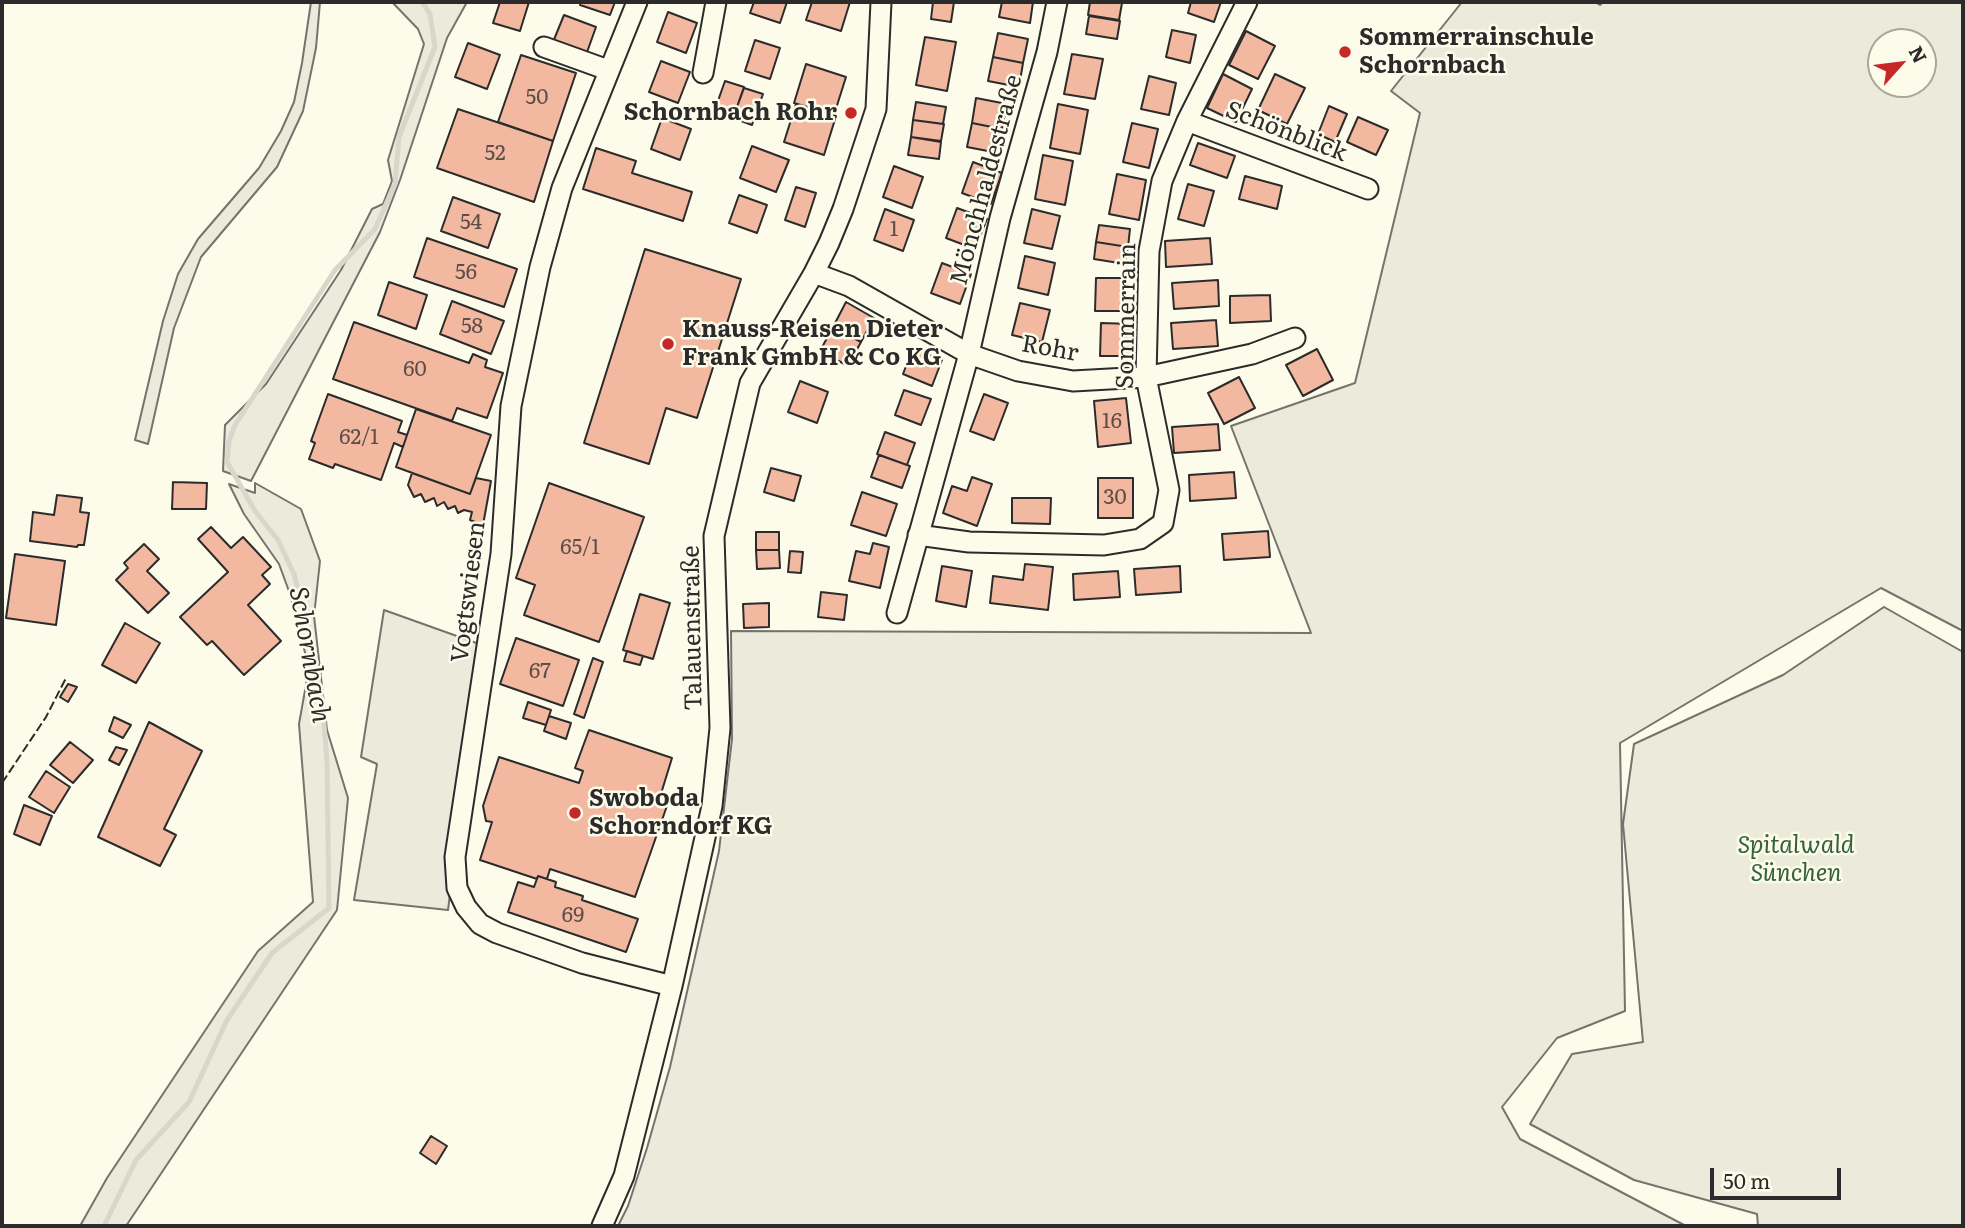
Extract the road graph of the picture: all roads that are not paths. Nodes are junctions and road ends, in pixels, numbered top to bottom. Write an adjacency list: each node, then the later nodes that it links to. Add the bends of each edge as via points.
1 (637, 2): 7 (street, Vogtswiesen)
2 (881, 2): 11 (street, Talauenstraße, via 876,109 843,209)
3 (1057, 2): 13 (street, Mönchhaldestraße)
4 (1247, 2): 9 (street, Sommerrain)
5 (712, 3): 8 (street)
6 (544, 47): 7 (street)
7 (608, 70): 17 (street, Vogtswiesen, via 560,197 514,393 501,554 455,857 457,888 480,924 497,933 582,963)
8 (703, 73)
9 (1187, 121): 10 (street, Schönblick); 14 (street, Sommerrain, via 1162,181 1149,251)
10 (1368, 188)
11 (814, 273): 13 (street, Rohr, via 849,286); 17 (street, Talauenstraße, via 750,383 714,536 720,728 712,806)
12 (1295, 338): 14 (street, Rohr, via 1252,354)
13 (969, 354): 14 (street, Rohr, via 1018,371 1073,381); 15 (street, Mönchhaldestraße)
14 (1146, 377): 15 (street, Sommerrain, via 1168,491 1163,523 1140,539 1104,545 1029,545)
15 (918, 535): 16 (street, Mönchhaldestraße)
16 (897, 613)
17 (672, 986): 18 (street, Talauenstraße, via 624,1176)
18 (602, 1226)

